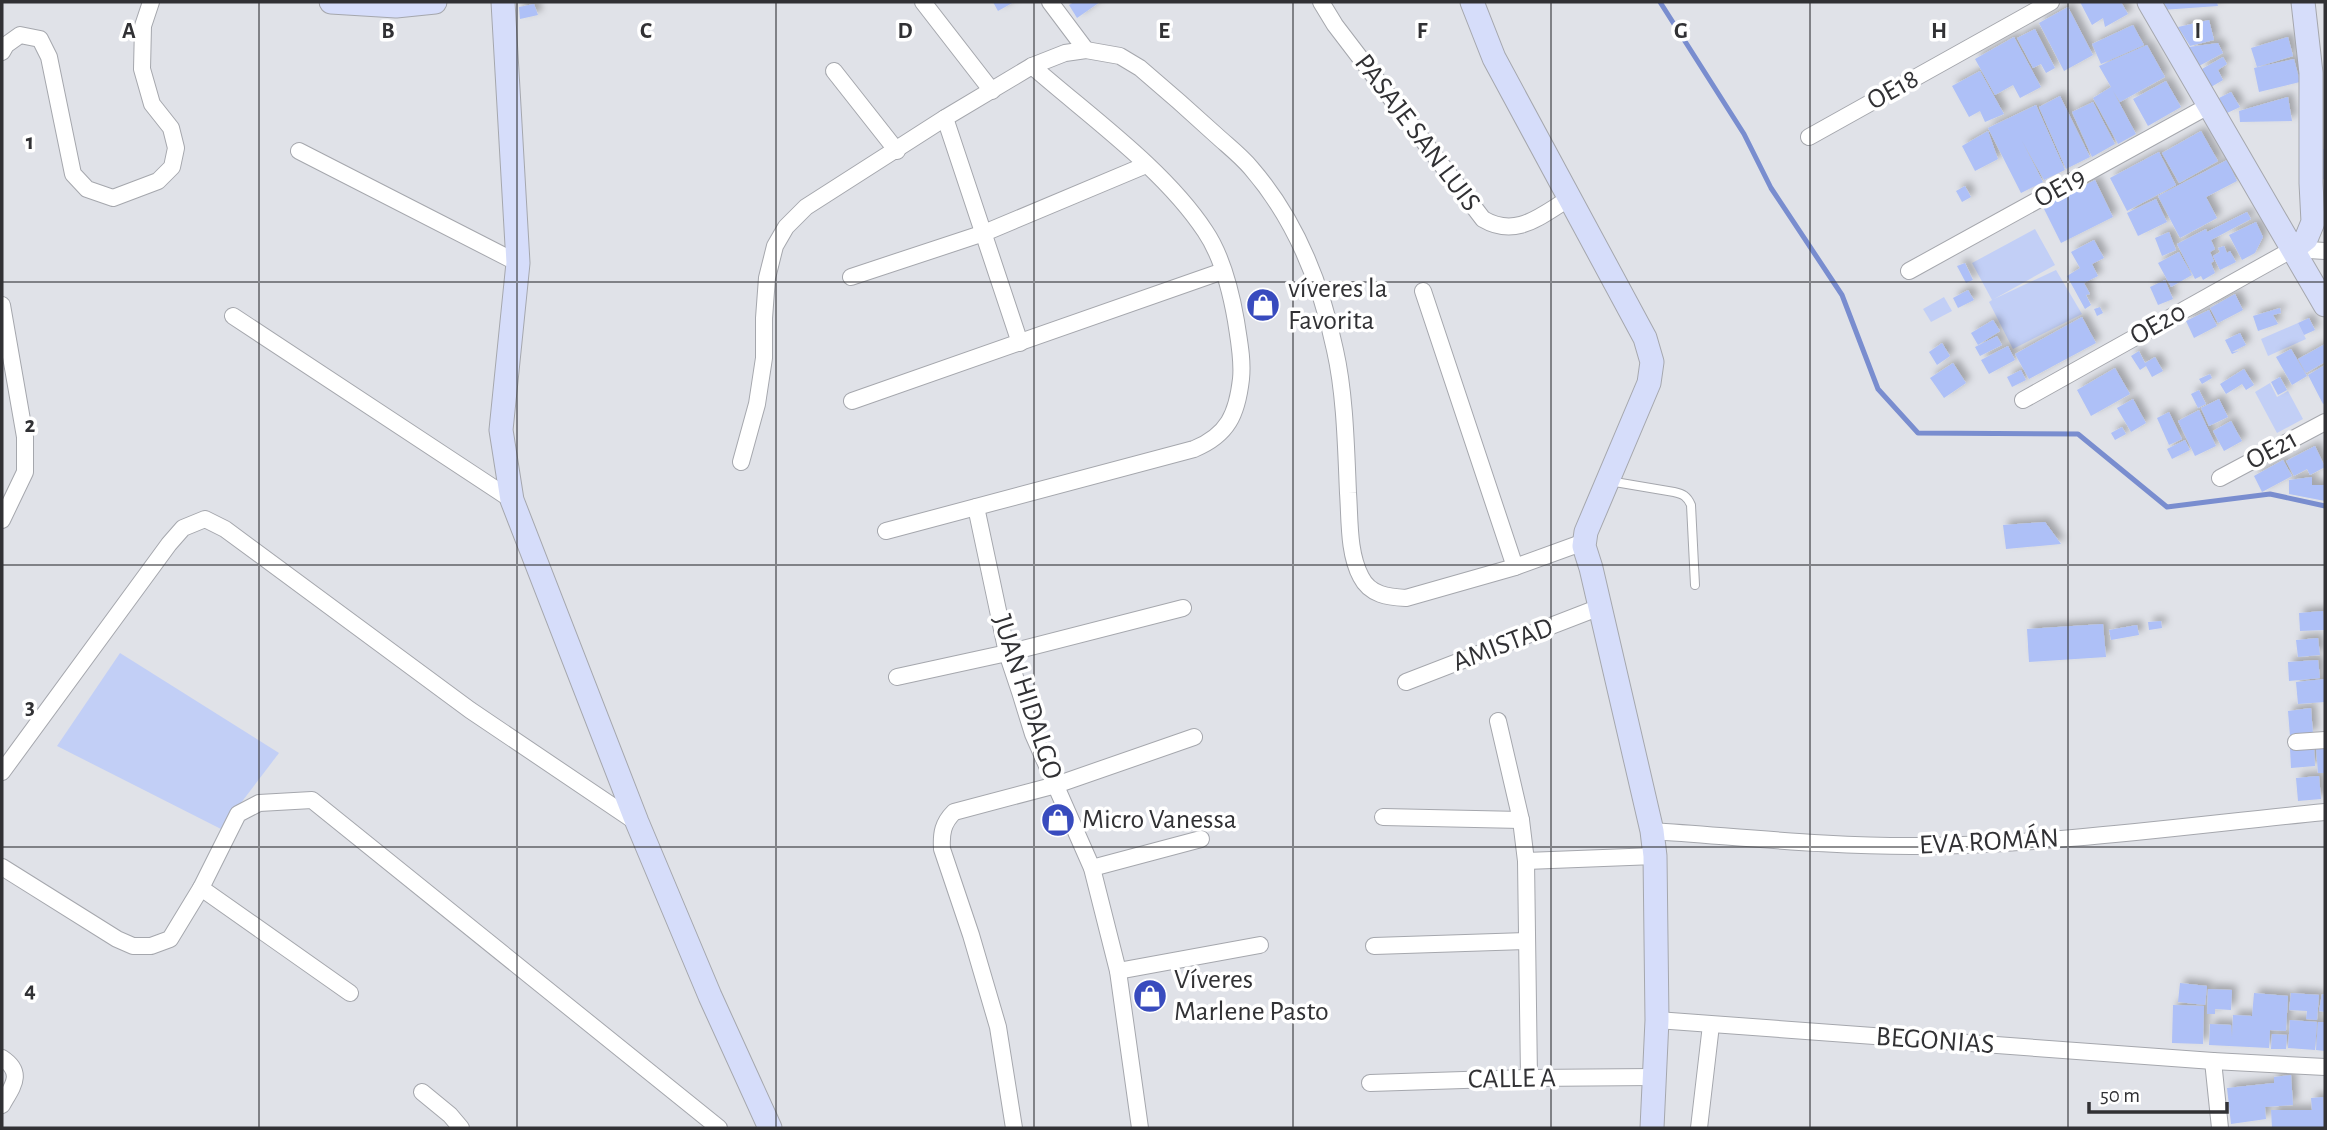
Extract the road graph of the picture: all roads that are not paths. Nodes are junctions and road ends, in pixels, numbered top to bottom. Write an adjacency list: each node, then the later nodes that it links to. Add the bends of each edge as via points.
1 (151, 2): 13 (street, via 143,26 142,69 152,104 171,128 176,148 172,167 158,181 126,195 113,198 87,189 73,174 49,57 40,39 20,35)
2 (331, 2): 3 (street)
3 (435, 2)
4 (503, 2): 27 (street)
5 (923, 2): 16 (street)
6 (1050, 2): 12 (street)
7 (1321, 2): 23 (street, PASAJE SAN LUIS, via 1483,219 1495,226 1523,225)
8 (1472, 2): 23 (street, via 1494,58)
9 (2051, 2): 19 (street, OE18)
10 (2150, 2): 17 (street)
11 (2303, 2): 25 (street, via 2311,74 2313,222 2306,239)
12 (1086, 50): 14 (street); 49 (street, via 1119,56 1175,98 1249,165 1297,233 1320,290 1336,352 1350,527 1361,578 1373,592 1406,598)
13 (2, 52)
14 (1032, 66): 16 (street); 22 (street)
15 (834, 71): 21 (street)
16 (992, 91): 18 (street)
17 (2210, 105): 25 (street); 29 (street, OE19)
18 (945, 118): 21 (street); 24 (street)
19 (1809, 137)
20 (299, 151): 27 (street)
21 (897, 151): 41 (street, via 806,207 775,246 767,278 758,404)
22 (1146, 165): 24 (street); 28 (street, via 1207,233)
23 (1570, 198): 43 (street, via 1645,338 1652,362 1649,383)
24 (984, 233): 30 (street); 35 (street)
25 (2293, 249): 26 (street); 33 (street); 38 (street, OE20)
26 (2325, 251)
27 (518, 263): 44 (street, via 501,430)
28 (1223, 271): 35 (street); 45 (street, via 1234,309 1242,371 1233,416 1212,442)
29 (1909, 271)
30 (851, 276)
31 (1423, 292): 49 (street)
32 (2, 304): 36 (street)
33 (2325, 305)
34 (233, 316): 44 (street)
35 (1020, 343): 39 (street)
36 (15, 383): 37 (street); 46 (street, via 25,437 25,472)
37 (2, 394)
38 (2024, 400)
39 (852, 401)
40 (2325, 422): 42 (street, OE21)
41 (741, 462)
42 (2220, 478)
43 (1606, 481): 48 (street); 50 (lane, via 1674,492 1689,499)
44 (512, 500): 65 (street)
45 (976, 507): 47 (street); 53 (street, JUAN HIDALGO)
46 (2, 520)
47 (886, 531)
48 (1584, 542): 49 (street); 51 (street)
49 (1515, 567)
50 (1695, 586)
51 (1600, 607): 55 (street, AMISTAD); 66 (street)
52 (1183, 608): 53 (street)
53 (1007, 653): 54 (street); 61 (street, JUAN HIDALGO)
54 (897, 677)
55 (1406, 682)
56 (1498, 721): 64 (street)
57 (1194, 737): 61 (street)
58 (2325, 740): 59 (street)
59 (2296, 742)
60 (2, 772): 65 (street, via 169,544 183,528 205,519 225,529 470,710)
61 (1056, 786): 71 (street, JUAN HIDALGO); 91 (street, via 954,811 941,836 998,1027)
62 (2325, 812): 66 (street, EVA ROMÁN, via 2065,838 1923,846)
63 (1383, 817): 64 (street)
64 (1521, 820): 69 (street)
65 (637, 822): 90 (street)
66 (1652, 831): 68 (street)
67 (1201, 839): 71 (street)
68 (1655, 856): 69 (street); 78 (street)
69 (1526, 861): 73 (street)
70 (2, 867): 72 (street, via 133,946 170,939)
71 (1092, 868): 76 (street, JUAN HIDALGO)
72 (201, 888): 77 (street); 89 (street, via 238,814 259,803 312,800)
73 (1527, 940): 75 (street); 84 (street)
74 (1260, 945): 76 (street)
75 (1374, 946)
76 (1118, 971): 92 (street, JUAN HIDALGO)
77 (349, 993)
78 (1657, 1020): 79 (street, BEGONIAS); 83 (street)
79 (1711, 1025): 81 (street, BEGONIAS); 94 (street)
80 (2, 1058): 87 (street, via 10,1063 15,1083)
81 (2213, 1062): 82 (street, BEGONIAS); 95 (street)
82 (2325, 1067)
83 (1654, 1077): 84 (street, CALLE A); 93 (street)
84 (1529, 1078): 85 (street, CALLE A)
85 (1370, 1083)
86 (422, 1092): 88 (street)
87 (2, 1105)
88 (461, 1128)
89 (719, 1128)
90 (770, 1128)
91 (1014, 1128)
92 (1140, 1128)
93 (1652, 1128)
94 (1699, 1128)
95 (2220, 1128)

